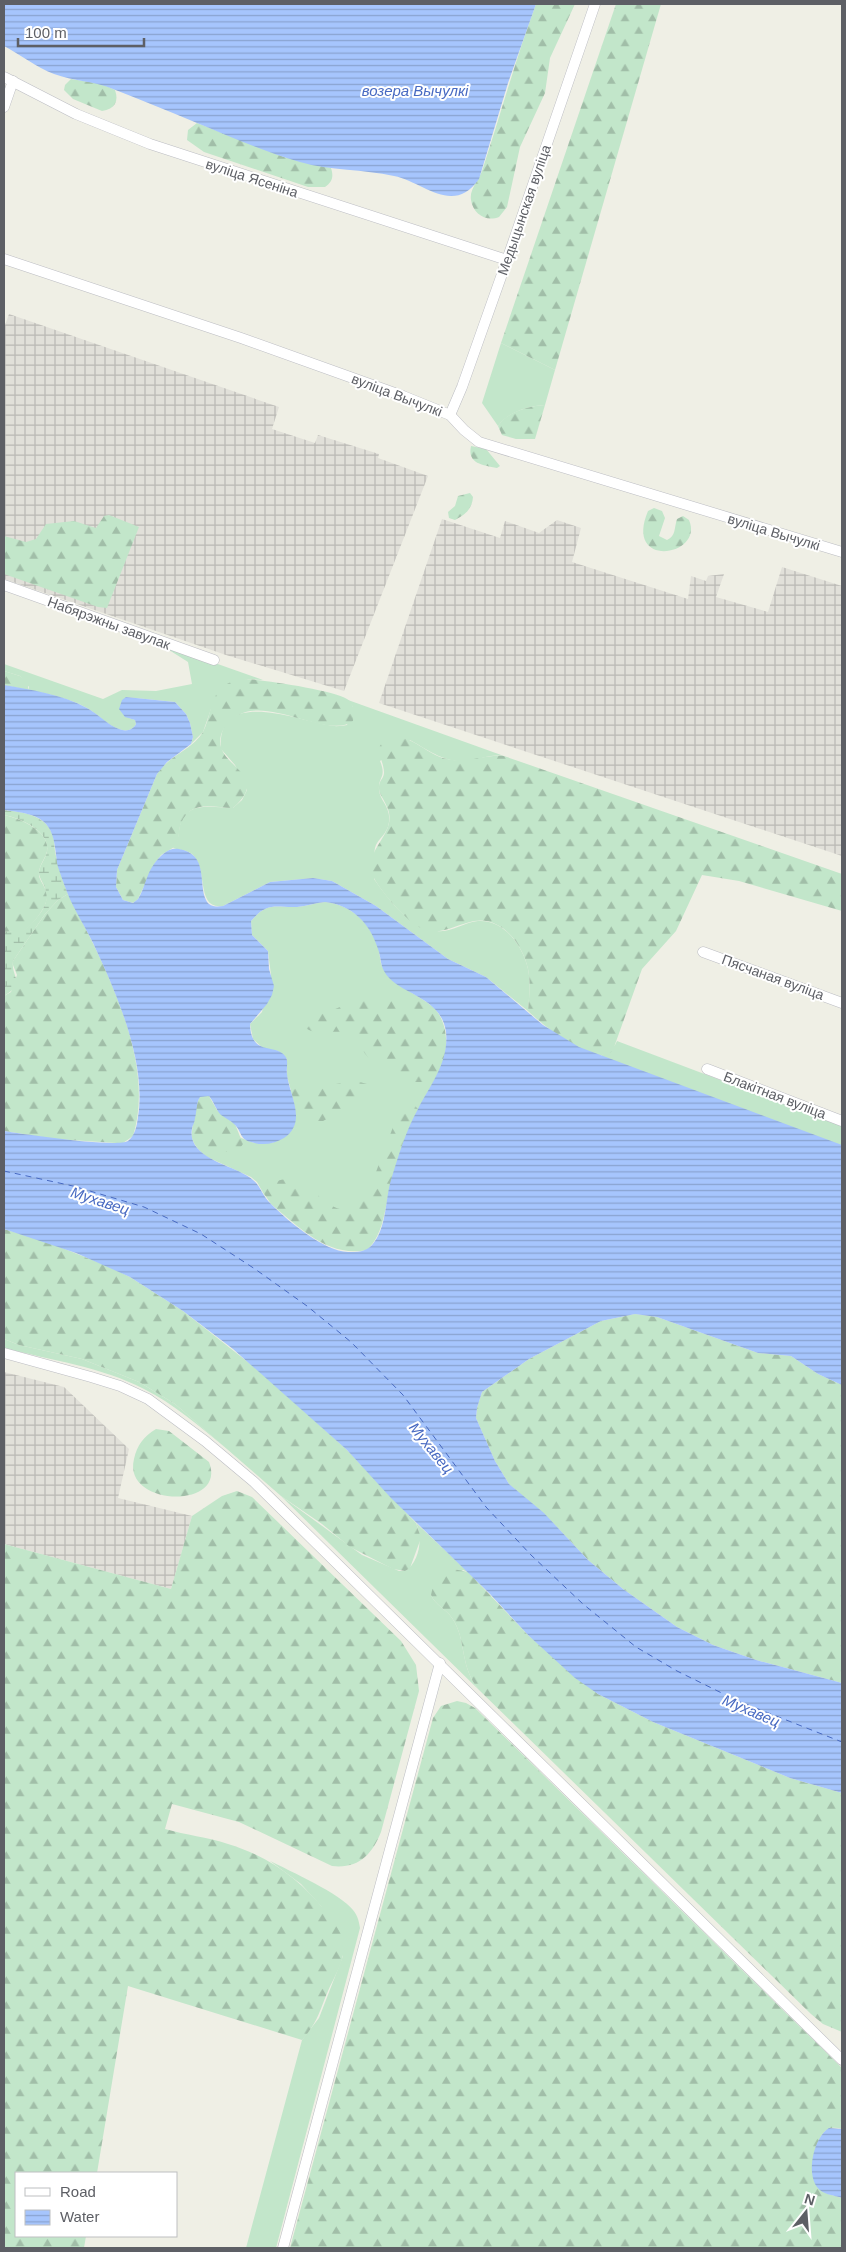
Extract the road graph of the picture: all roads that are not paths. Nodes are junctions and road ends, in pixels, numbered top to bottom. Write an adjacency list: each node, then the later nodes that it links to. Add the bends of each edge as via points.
1 (595, 4): 5 (street, Медыцынская вуліца)
2 (8, 79): 3 (street); 5 (street, вуліца Ясеніна, via 76,114 150,144)
3 (4, 107)
4 (4, 259): 6 (street, вуліца Вычулкі, via 240,338)
5 (507, 260): 6 (street, Медыцынская вуліца)
6 (450, 415): 7 (street, вуліца Вычулкі, via 479,442)
7 (842, 552)
8 (4, 586): 9 (street, Набярэжны завулак)
9 (214, 660)
10 (703, 952): 11 (street, Пясчаная вуліца)
11 (842, 1003)
12 (707, 1069): 13 (street, Блакітная вуліца)
13 (842, 1121)
14 (4, 1354): 15 (street, via 120,1386 148,1399 254,1482)
15 (440, 1663): 16 (street); 17 (street)
16 (842, 2060)
17 (283, 2248)

